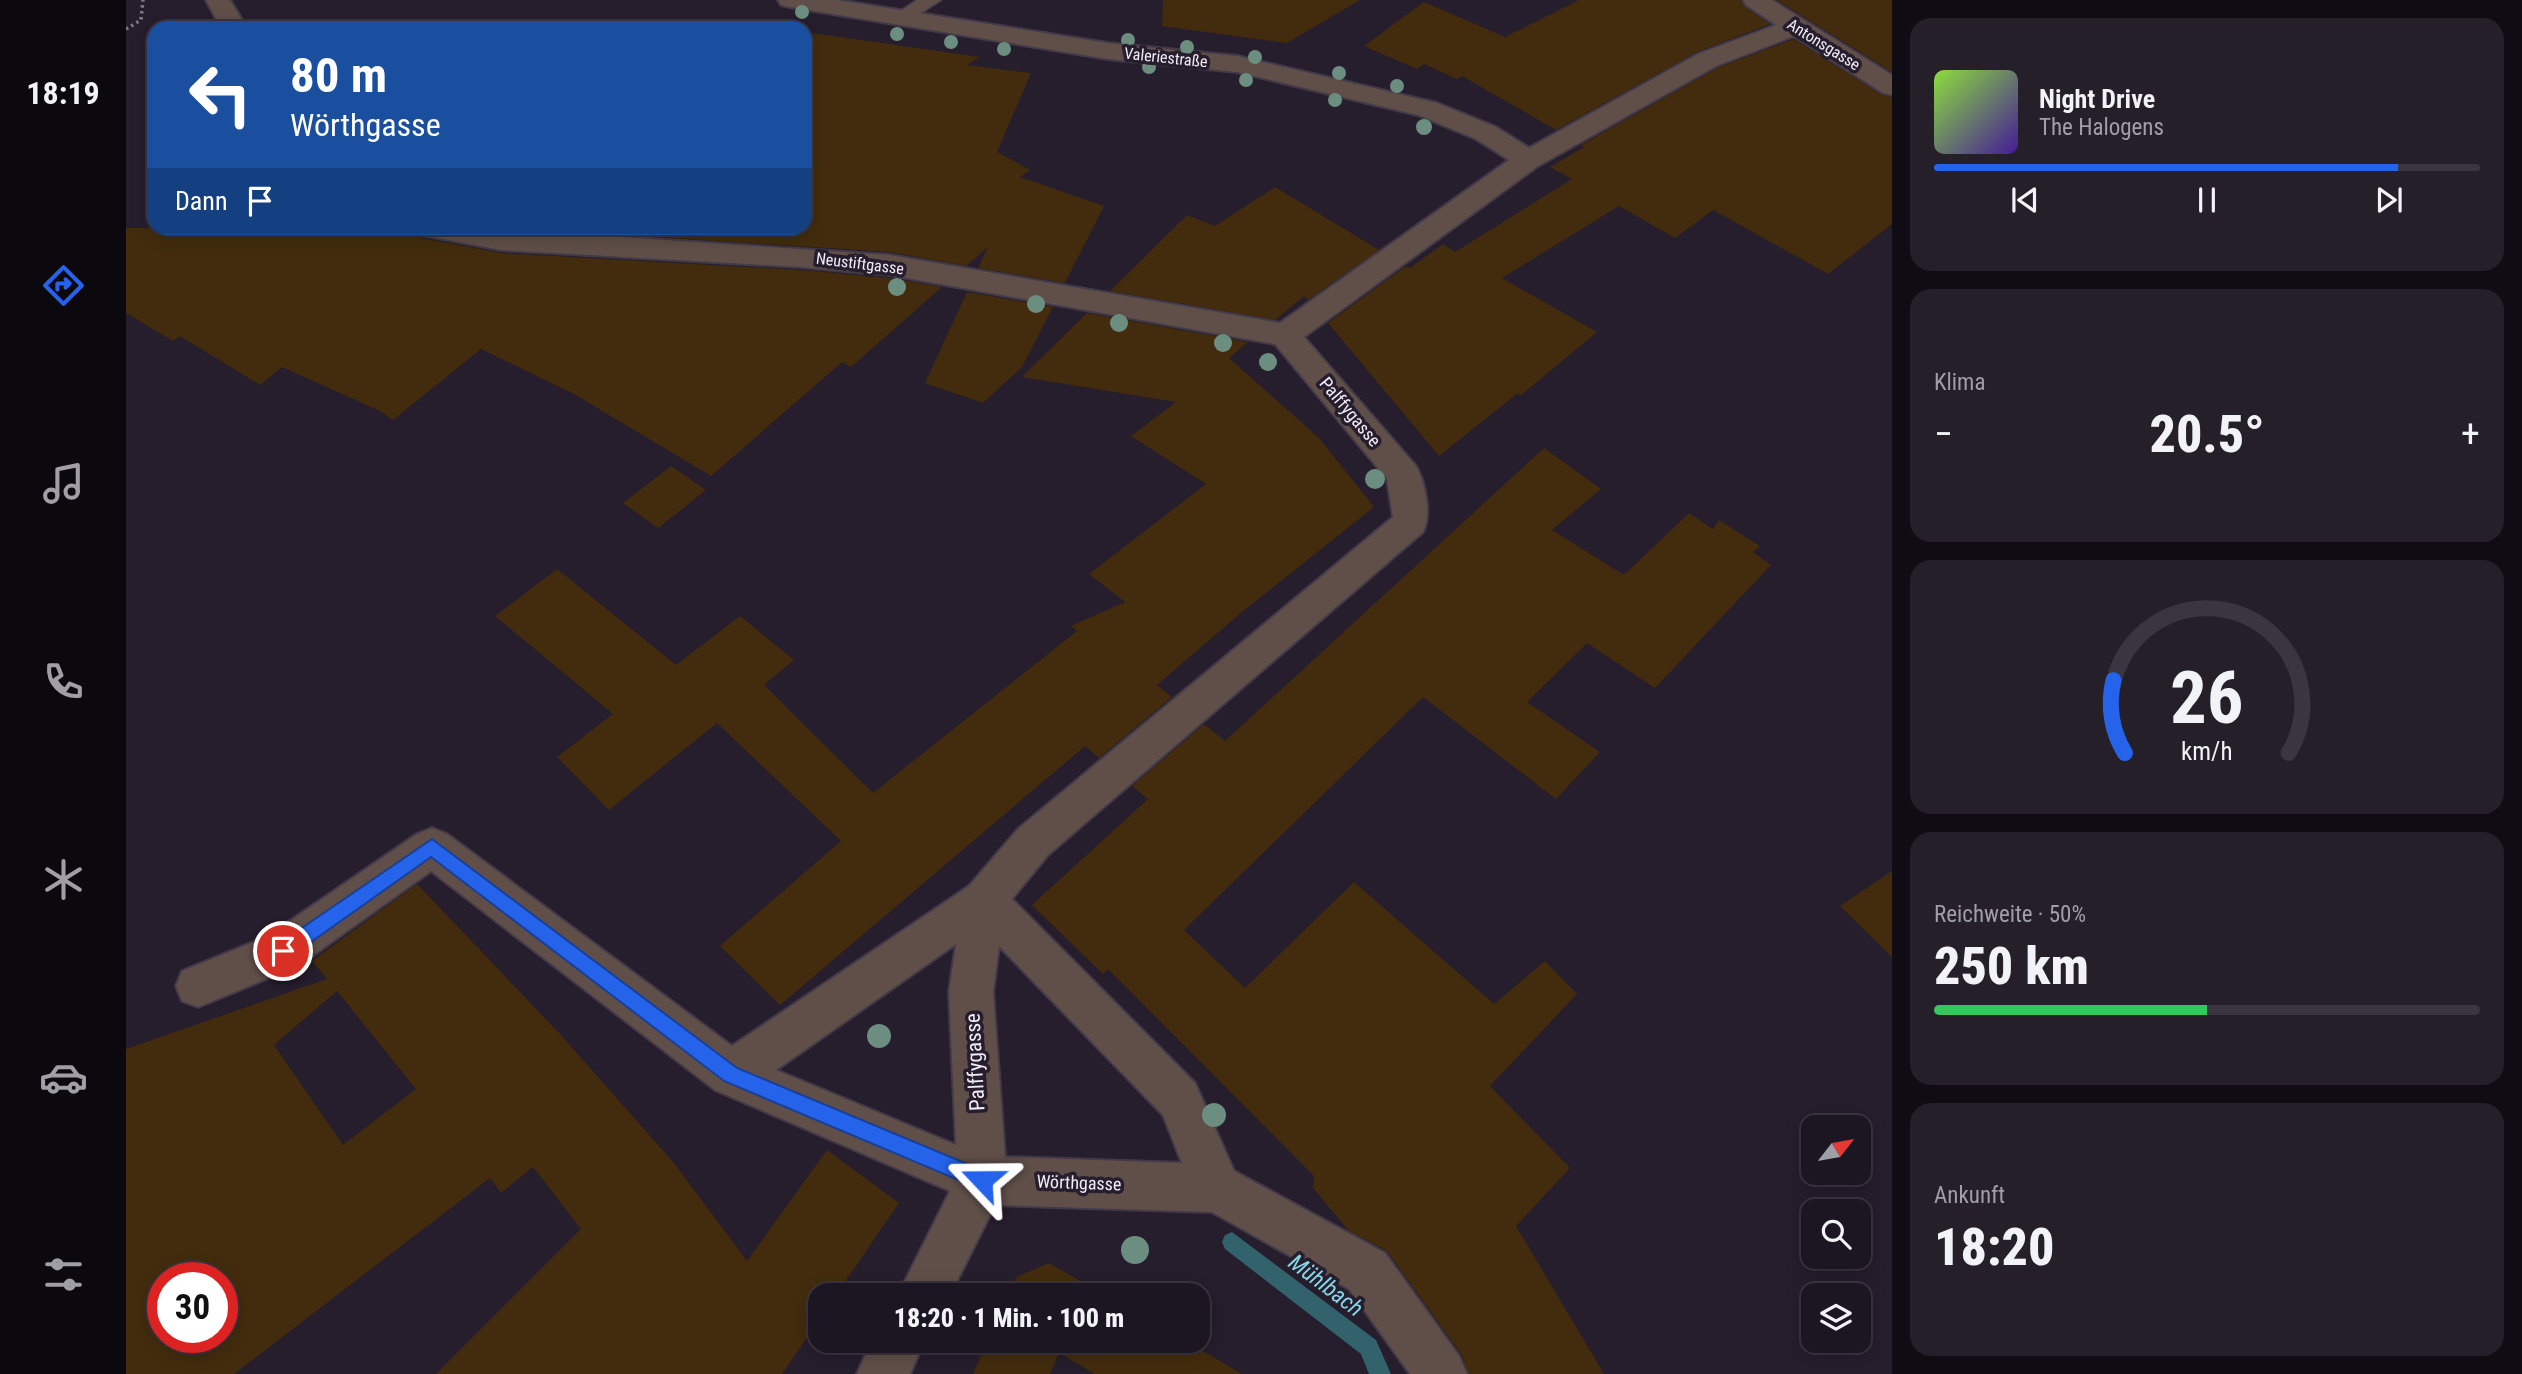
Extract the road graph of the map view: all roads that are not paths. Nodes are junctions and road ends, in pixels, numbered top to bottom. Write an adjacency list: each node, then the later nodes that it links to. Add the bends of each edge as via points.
1 (218, 0): 6 (street)
2 (790, 0): 5 (street, Valeriestraße)
3 (931, 0): 5 (lane)
4 (1755, 0): 7 (street, Antonsgasse)
5 (900, 18): 9 (street, Valeriestraße, via 1108,51 1237,64 1321,82 1427,109 1486,133)
6 (230, 21)
7 (1796, 26): 8 (street, Antonsgasse); 9 (street, via 1707,60)
8 (1892, 87)
9 (1528, 160): 11 (street)
10 (472, 235): 11 (street, Neustiftgasse, via 890,265)
11 (1285, 335): 12 (street, Palffygasse, via 1404,475 1411,522 1034,842)
12 (984, 900): 14 (street, Palffygasse); 15 (street, Palffygasse, via 971,992); 16 (street, via 1179,1099)
13 (198, 986): 14 (street, Wörthgasse, via 283,951 432,847)
14 (731, 1074): 15 (street, Wörthgasse)
15 (982, 1180): 16 (street, Wörthgasse); 17 (street)
16 (1217, 1188): 20 (street, Wörthgasse, via 1367,1271)
17 (929, 1283)
18 (894, 1353): 19 (street)
19 (883, 1374)
20 (1441, 1374)

